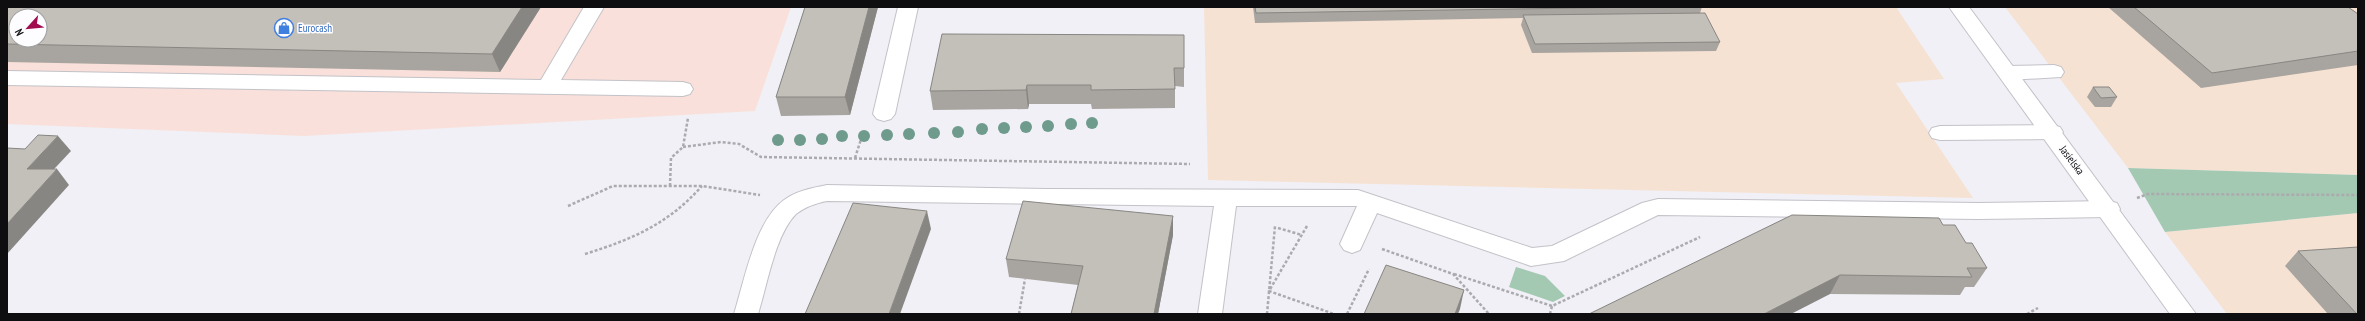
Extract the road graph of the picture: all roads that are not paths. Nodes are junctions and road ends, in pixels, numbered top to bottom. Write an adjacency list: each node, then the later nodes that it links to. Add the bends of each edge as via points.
1 (594, 7): 7 (street)
2 (908, 7): 9 (street)
3 (1959, 7): 5 (street, Jasielska)
4 (2054, 72): 5 (street)
5 (2008, 73): 10 (street, Jasielska)
6 (7, 78): 7 (street)
7 (547, 87): 8 (street)
8 (683, 89)
9 (884, 114)
10 (2052, 132): 11 (street); 14 (street, Jasielska)
11 (1940, 133)
12 (1226, 198): 13 (street, via 1358,198); 16 (street, via 827,193 806,198 787,209 776,224); 17 (street)
13 (1371, 202): 14 (street, via 1531,258 1556,255 1658,207 1978,211); 15 (street)
14 (2107, 206): 18 (street, Jasielska)
15 (1352, 244)
16 (746, 314)
17 (1210, 314)
18 (2184, 314)

